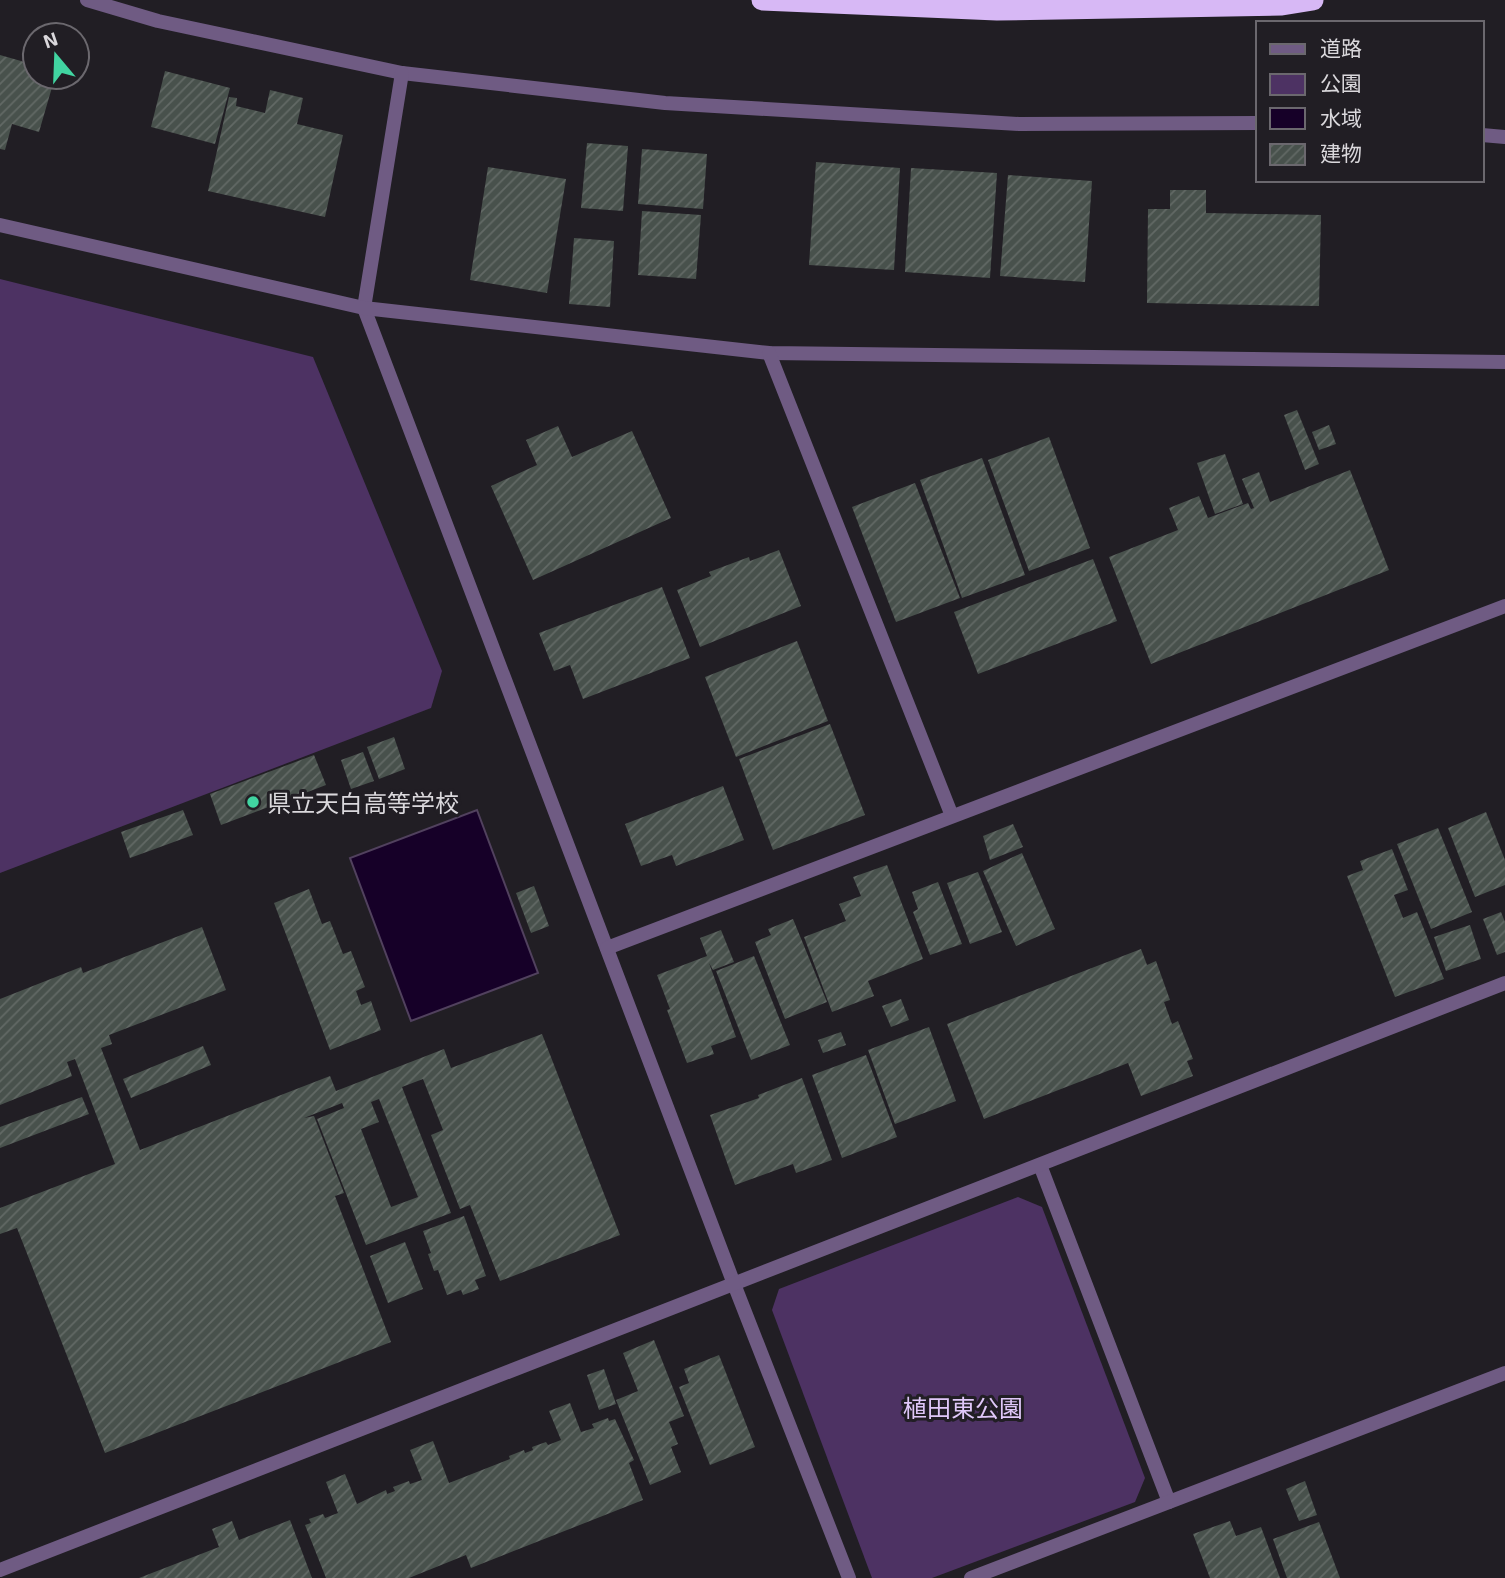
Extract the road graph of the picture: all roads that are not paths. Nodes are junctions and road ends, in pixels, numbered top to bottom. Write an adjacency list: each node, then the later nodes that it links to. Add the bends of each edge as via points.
1 (87, 0): 4 (street, via 158,21)
2 (762, 0): 3 (highway, via 997,10 1282,5)
3 (1313, 0)
4 (402, 73): 5 (street, via 664,103 978,122); 9 (street)
5 (1256, 123)
6 (1484, 135): 7 (street)
7 (1505, 137)
8 (0, 225): 9 (street)
9 (364, 308): 10 (street); 14 (street)
10 (769, 353): 11 (street); 13 (street)
11 (1505, 362)
12 (1505, 606): 13 (street)
13 (952, 816): 14 (street)
14 (607, 948): 17 (street)
15 (1505, 983): 16 (street)
16 (1040, 1165): 17 (street); 19 (street)
17 (734, 1284): 20 (street); 21 (street)
18 (1505, 1373): 19 (street)
19 (1170, 1502): 22 (street)
20 (0, 1570)
21 (849, 1578)
22 (971, 1578)

